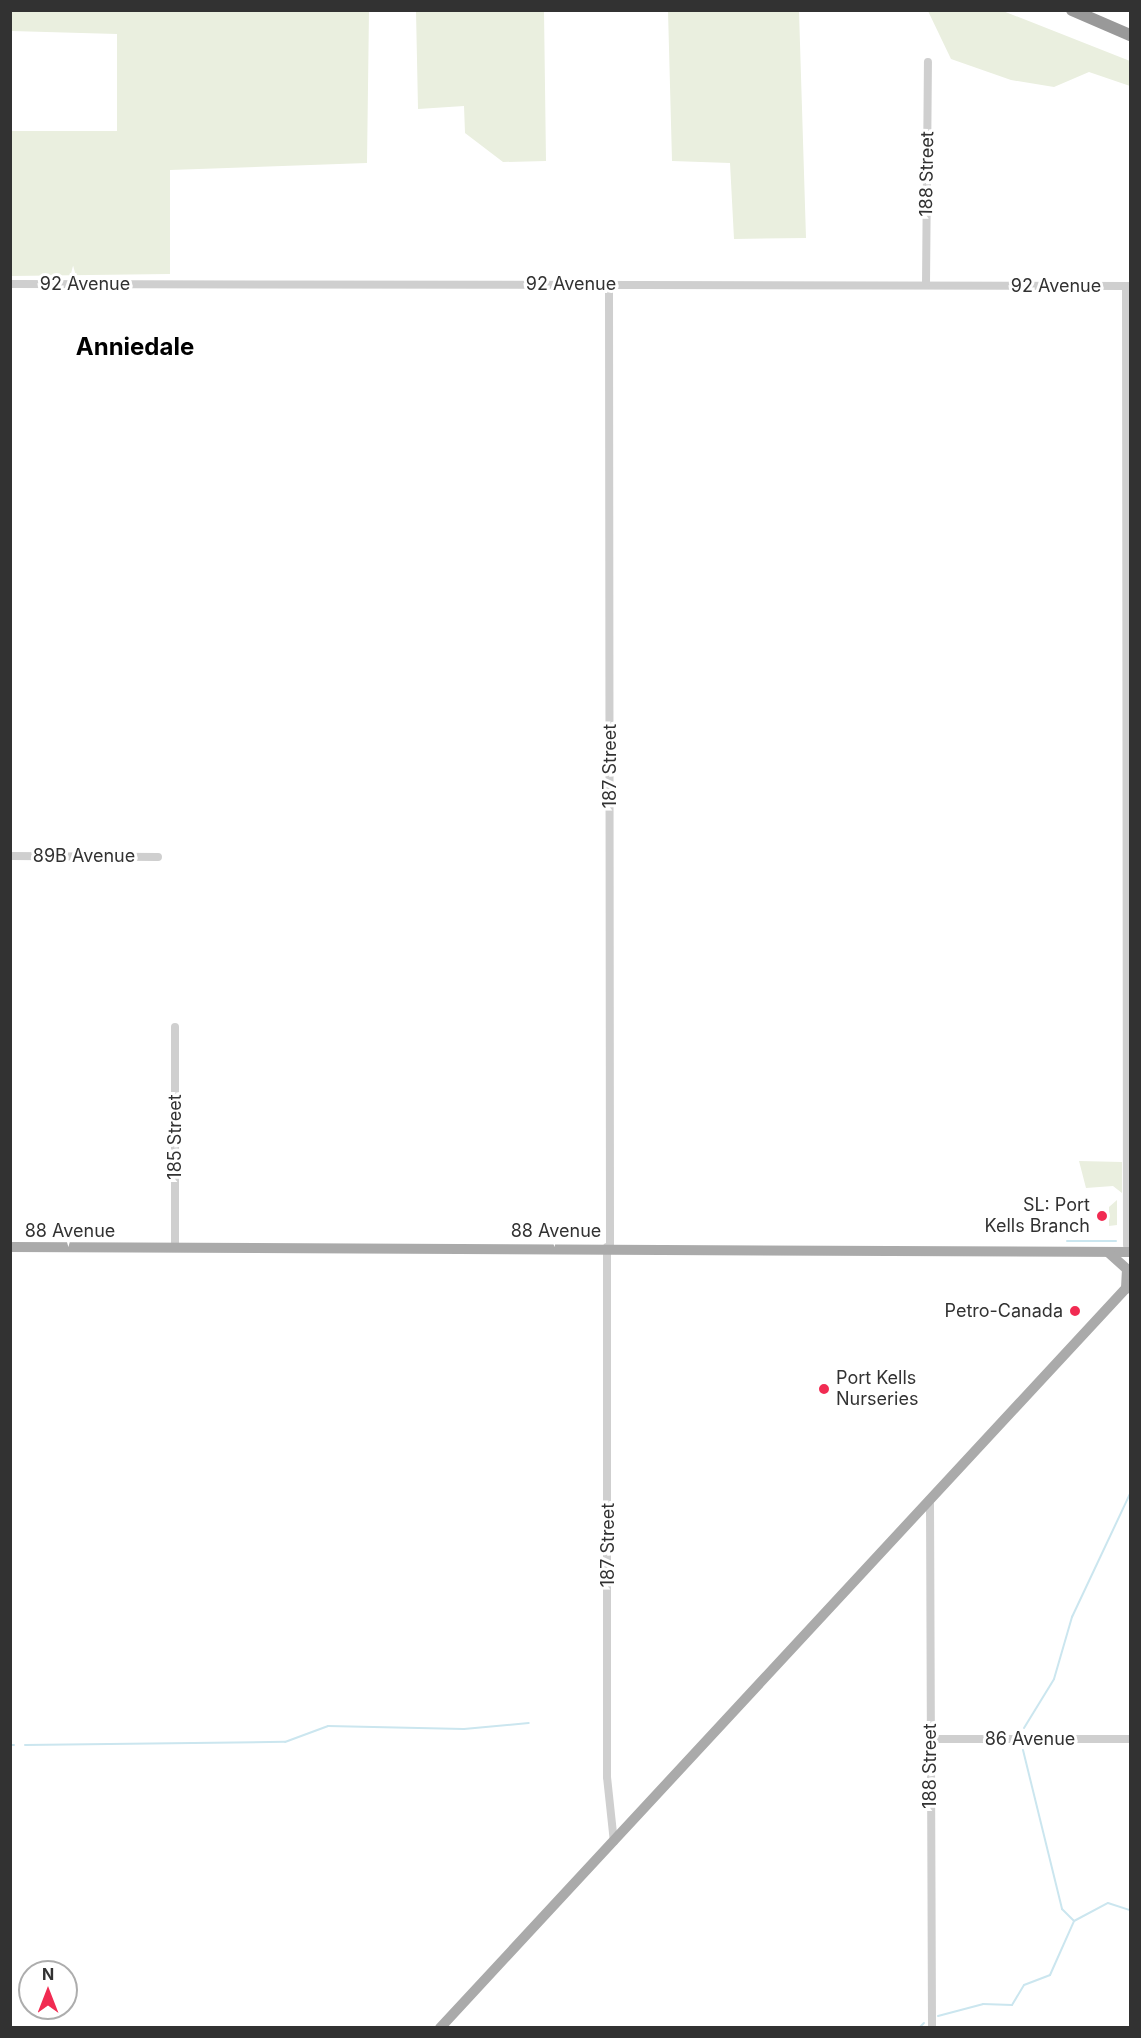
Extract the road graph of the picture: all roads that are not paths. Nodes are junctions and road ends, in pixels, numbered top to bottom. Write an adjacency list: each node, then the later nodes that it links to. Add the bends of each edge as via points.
1 (1072, 10): 4 (highway)
2 (1083, 10): 3 (highway)
3 (1131, 28)
4 (1131, 35)
5 (928, 63): 8 (street, 188 Street)
6 (10, 284): 7 (street, 92 Avenue)
7 (609, 284): 8 (street, 92 Avenue); 15 (street, 187 Street)
8 (926, 285): 9 (street, 92 Avenue)
9 (1128, 286): 16 (street)
10 (10, 856): 11 (street, 89B Avenue)
11 (158, 857)
12 (175, 1027): 14 (street, 185 Street)
13 (10, 1247): 14 (main road, 88 Avenue)
14 (175, 1247): 15 (main road, 88 Avenue)
15 (609, 1247): 17 (main road, 88 Avenue); 22 (street, 187 Street, via 607,1777)
16 (1129, 1247): 17 (main road, 88 Avenue)
17 (1104, 1250): 18 (main road, via 1127,1269)
18 (1129, 1290): 19 (main road)
19 (930, 1504): 20 (street, 188 Street); 22 (main road)
20 (930, 1739): 21 (street, 86 Avenue); 24 (street, 188 Street)
21 (1131, 1739)
22 (614, 1842): 23 (main road)
23 (440, 2028)
24 (932, 2028)

